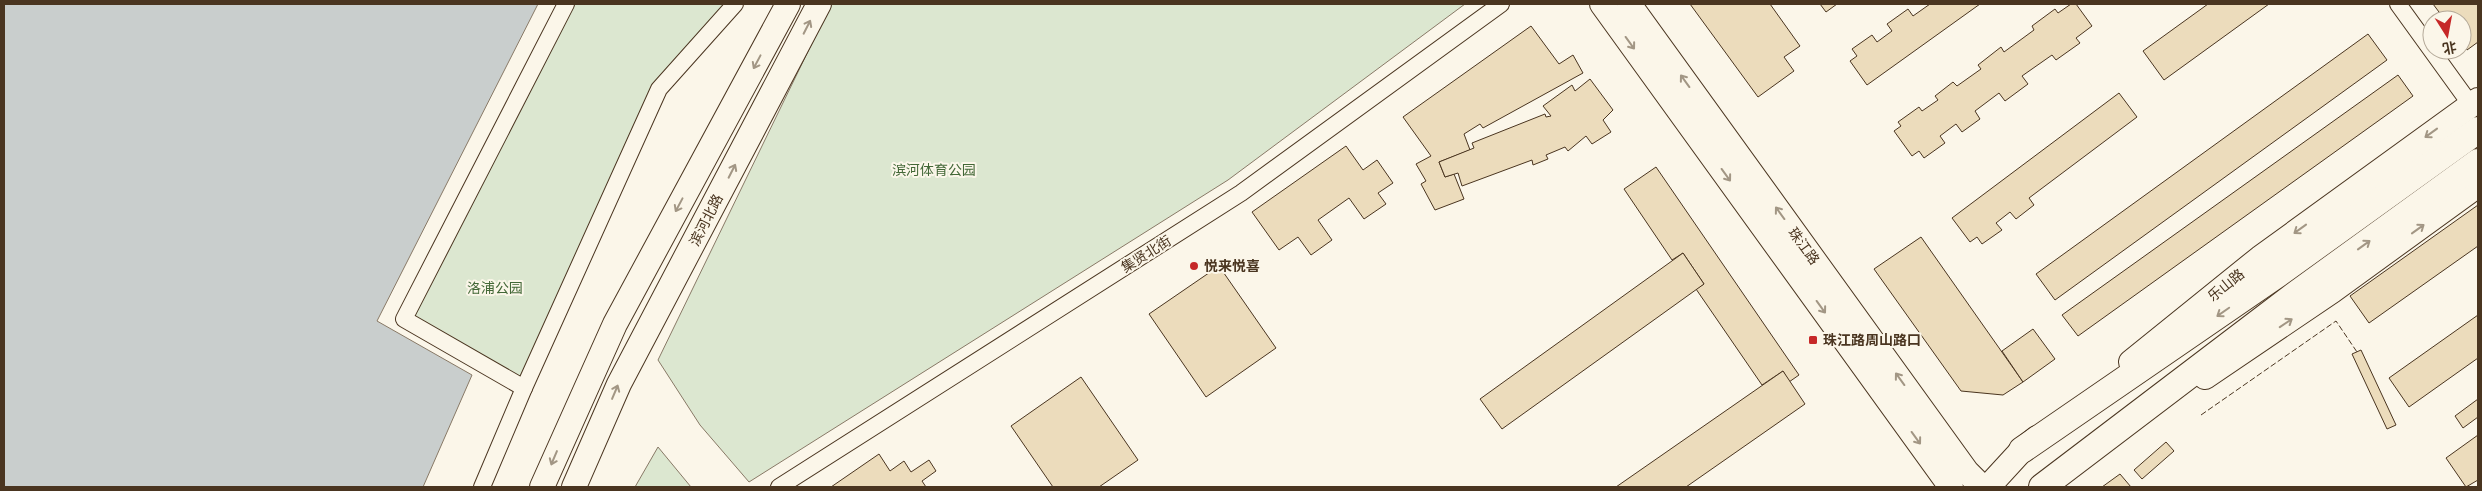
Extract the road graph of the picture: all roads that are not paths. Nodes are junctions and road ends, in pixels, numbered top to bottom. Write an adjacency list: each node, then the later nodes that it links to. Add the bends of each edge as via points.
1 (566, 4): 13 (street, via 404,319)
2 (735, 4): 13 (street, via 659,89)
3 (788, 4): 16 (main road, one-way to 16, via 615,324)
4 (819, 4): 17 (main road, 滨河北路, one-way to 4, via 619,384)
5 (1501, 4): 18 (street, 集贤北街, via 1241,193)
6 (1602, 4): 19 (main road, 珠江路, one-way to 19)
7 (1629, 4): 20 (main road, 珠江路, one-way to 7, via 1950,448)
8 (2398, 4): 9 (street)
9 (2474, 102): 14 (main road, 乐山路, one-way to 14, via 2260,258)
10 (2478, 130): 14 (main road, one-way to 14, via 2278,274)
11 (2478, 162): 22 (main road, one-way to 11, via 2296,294)
12 (2478, 185): 22 (main road, one-way to 12, via 2332,291)
13 (524, 388): 15 (street)
14 (2022, 450): 21 (main road, 乐山路)
15 (482, 487)
16 (542, 487)
17 (574, 487)
18 (779, 487)
19 (1951, 487)
20 (1982, 487)
21 (1988, 487)
22 (2042, 487)

